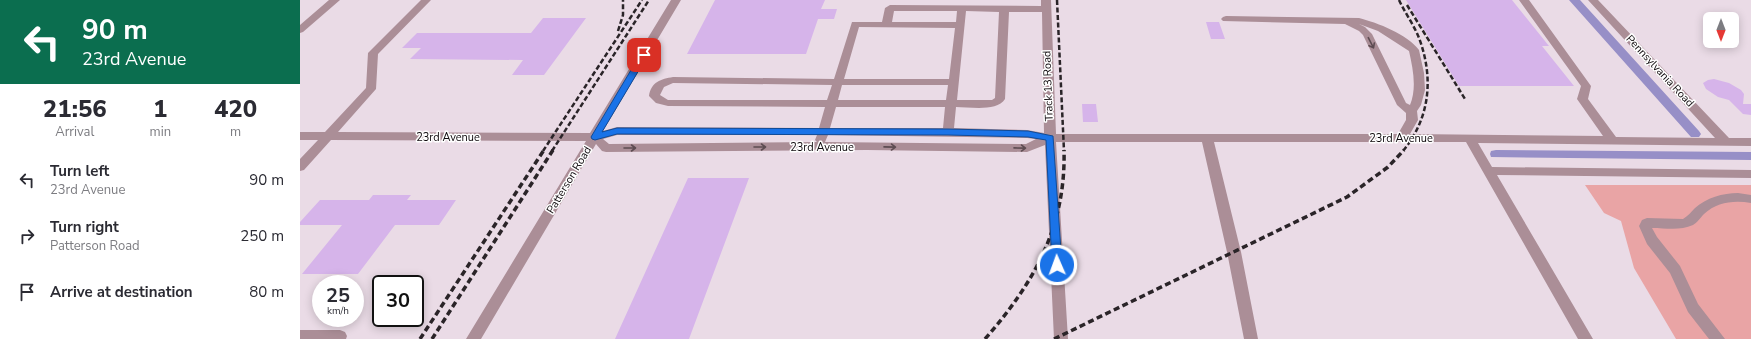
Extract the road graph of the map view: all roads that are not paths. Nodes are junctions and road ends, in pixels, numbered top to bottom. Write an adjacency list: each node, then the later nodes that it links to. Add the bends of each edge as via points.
1 (336, 0): 13 (street)
2 (426, 0): 22 (street, via 373,53 371,89)
3 (676, 0): 23 (street, Patterson Road)
4 (1524, 0): 28 (street, via 1586,86 1582,99)
5 (1593, 0): 29 (street, Pennsylvania Road)
6 (1046, 5): 8 (street); 24 (street, Track 13 Road)
7 (962, 9): 8 (street); 11 (street, via 890,8); 12 (street)
8 (1004, 9): 17 (street, via 1000,99 987,103)
9 (1226, 19): 10 (street)
10 (1342, 20): 18 (street, one-way to 18, via 1367,34 1402,105); 18 (street, via 1370,23 1414,50 1419,88 1415,107)
11 (886, 25): 12 (street); 14 (street, via 855,24)
12 (960, 25): 15 (street)
13 (300, 30)
14 (838, 82): 15 (street); 16 (street); 16 (street, via 673,80 662,82 654,92 654,96 660,101 668,103)
15 (953, 82): 17 (street)
16 (831, 104): 17 (street); 19 (street)
17 (950, 104): 20 (street)
18 (1411, 111): 26 (street, via 1412,120)
19 (823, 132): 20 (street, 23rd Avenue); 23 (street, 23rd Avenue, via 617,131); 31 (street)
20 (948, 132): 24 (street, 23rd Avenue, via 1028,134)
21 (300, 136): 22 (street, 23rd Avenue)
22 (330, 136): 23 (street, 23rd Avenue); 32 (street)
23 (595, 137): 31 (street, 23rd Avenue, one-way to 31, via 606,148); 38 (street, Patterson Road)
24 (1050, 138): 25 (street, 23rd Avenue); 31 (street, 23rd Avenue, one-way to 24, via 1027,148); 39 (street, Track 13 Road)
25 (1207, 138): 26 (street, 23rd Avenue); 40 (street)
26 (1402, 138): 27 (street, 23rd Avenue)
27 (1470, 139): 28 (street, 23rd Avenue); 33 (street)
28 (1612, 140): 29 (street, 23rd Avenue)
29 (1726, 142): 30 (street, 23rd Avenue)
30 (1751, 142)
31 (819, 147)
32 (300, 167)
33 (1490, 171): 34 (street); 41 (street)
34 (1751, 174)
35 (1751, 199): 42 (street, via 1725,197 1701,210 1687,222 1654,222 1644,226 1654,244 1675,270 1692,308)
36 (300, 336): 37 (street)
37 (340, 336)
38 (473, 339)
39 (1060, 339)
40 (1251, 339)
41 (1586, 339)
42 (1718, 339)

